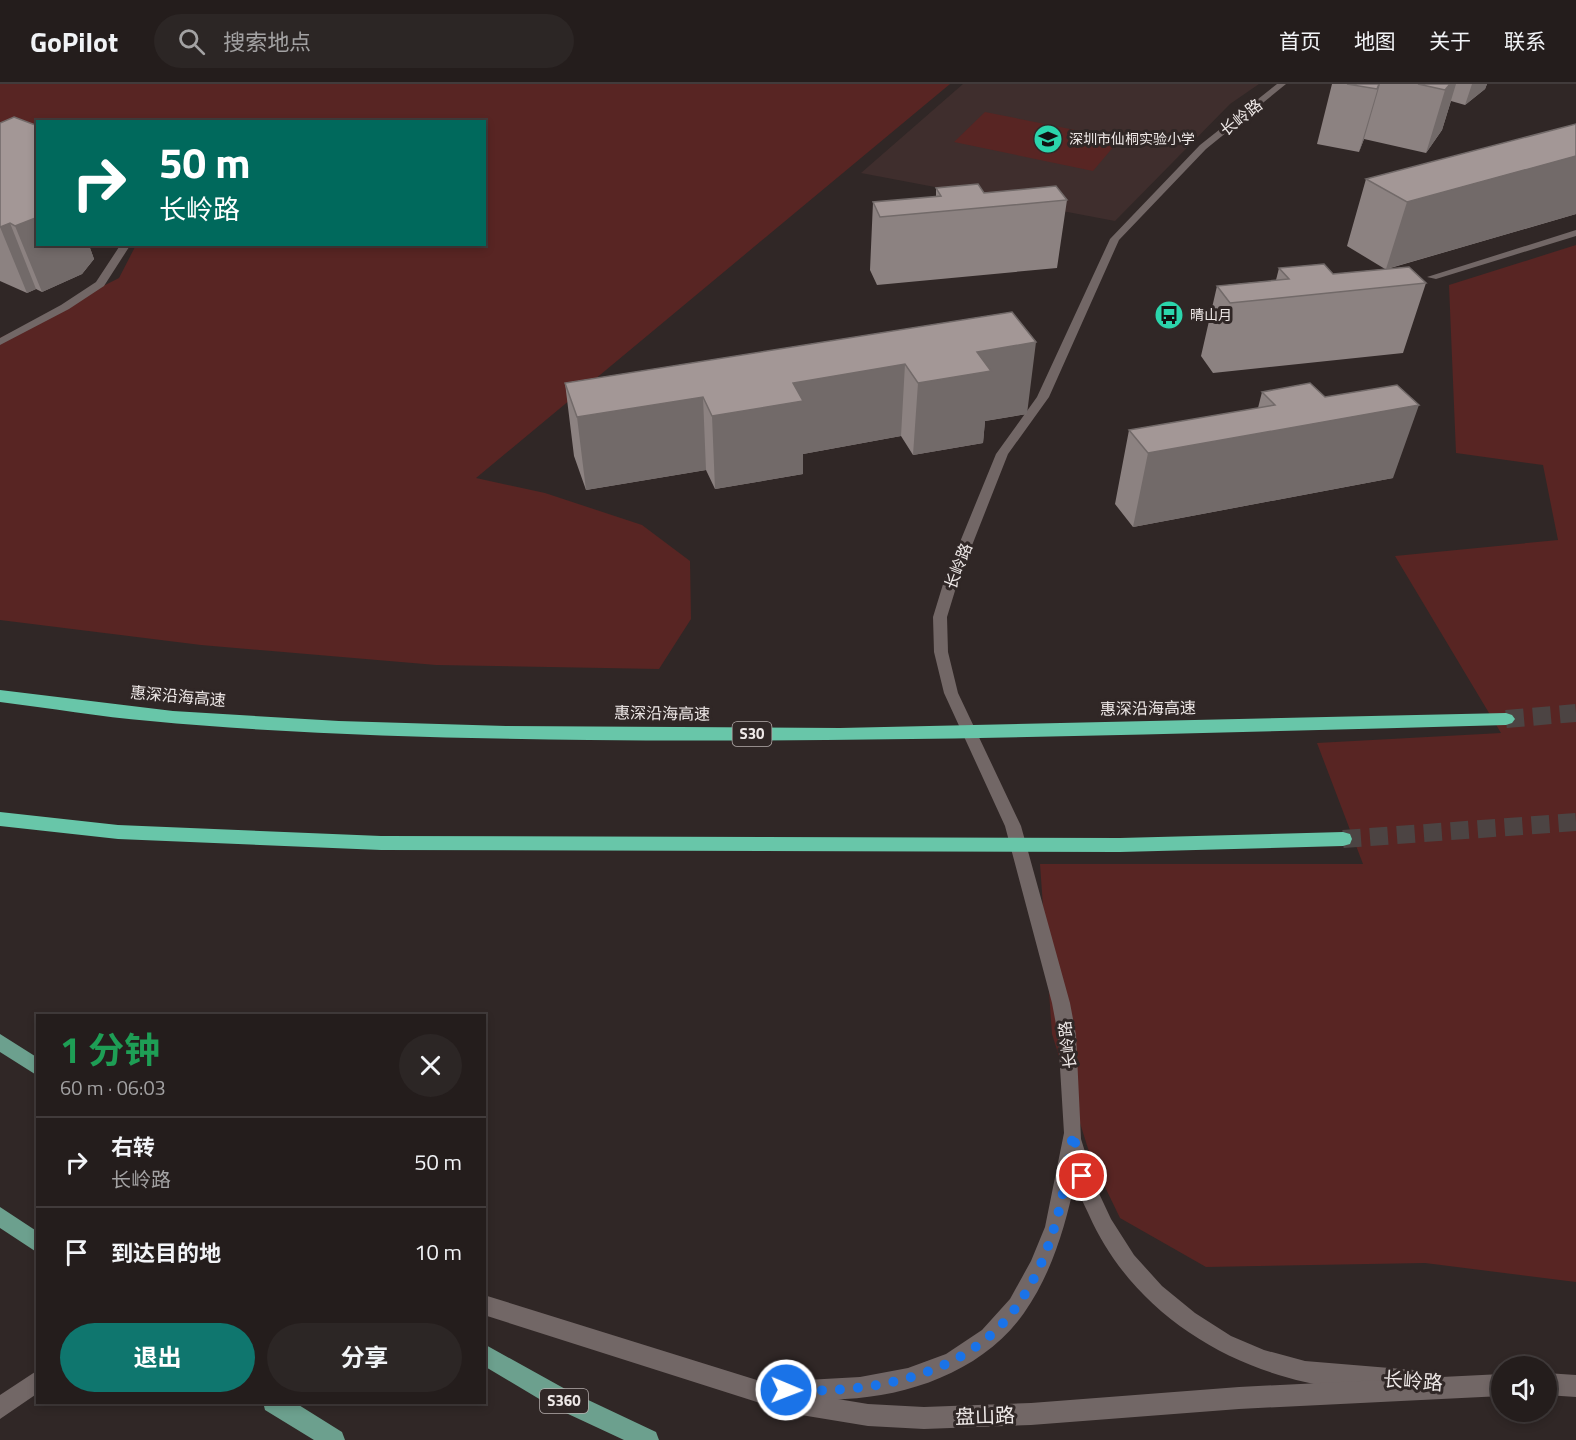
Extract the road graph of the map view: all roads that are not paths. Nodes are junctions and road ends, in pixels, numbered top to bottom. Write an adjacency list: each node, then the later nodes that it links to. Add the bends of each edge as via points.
1 (1282, 84): 12 (street, 长岭路, via 1203,147 1115,239 1043,397 1002,454 940,617 941,652 951,693 1013,826 1049,957 1067,1035)
2 (1576, 233): 4 (street)
3 (125, 246): 5 (street, via 100,284)
4 (1432, 277)
5 (0, 342)
6 (0, 696): 7 (highway, 惠深沿海高速 / S30, via 170,717 444,731 784,734)
7 (1506, 719)
8 (0, 819): 9 (highway, via 118,832 381,843 1120,845)
9 (1343, 839)
10 (0, 1042): 11 (main road)
11 (36, 1067)
12 (1073, 1133): 18 (street, 长岭路, via 1086,1189 1113,1245 1156,1295 1208,1332 1272,1364 1307,1373); 21 (street, 长岭路, via 1055,1227 1039,1267 1017,1306 989,1337 953,1362 908,1379 860,1388 806,1391)
13 (0, 1216): 14 (main road)
14 (36, 1243)
15 (486, 1306): 21 (street, 盘山路)
16 (486, 1355): 25 (main road, S360, via 559,1398)
17 (36, 1381): 23 (street)
18 (1491, 1385): 21 (street, 盘山路, via 924,1418 868,1415 805,1405)
19 (1557, 1385): 20 (street)
20 (1576, 1386)
21 (745, 1388)
22 (276, 1404): 24 (main road)
23 (0, 1408)
24 (334, 1440)
25 (648, 1440)

